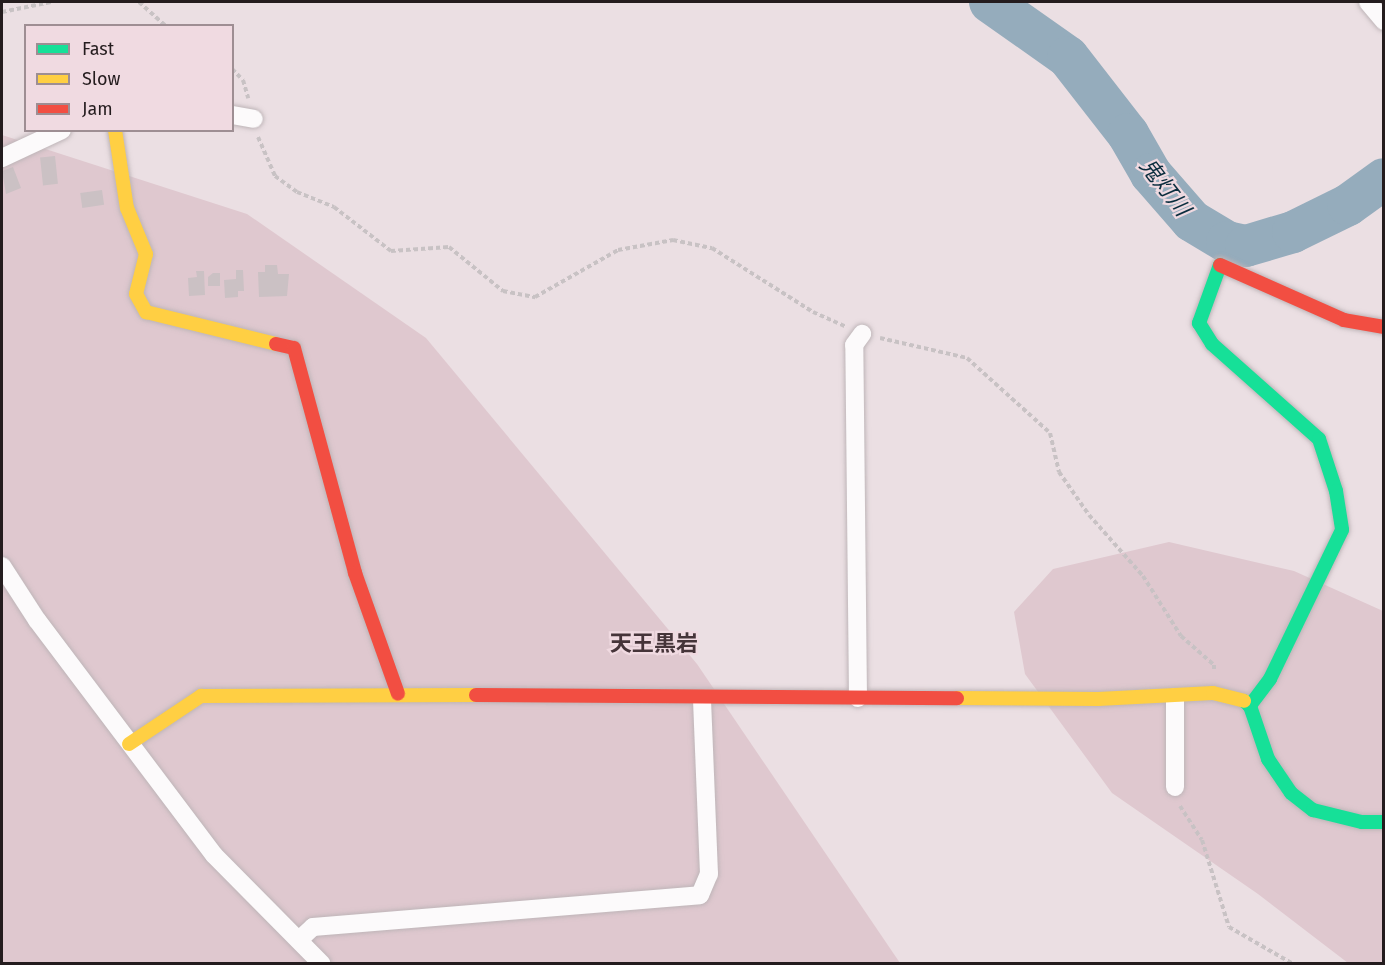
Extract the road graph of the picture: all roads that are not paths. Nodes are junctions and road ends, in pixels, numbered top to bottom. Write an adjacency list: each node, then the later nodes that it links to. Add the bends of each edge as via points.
1 (1368, 2): 2 (street)
2 (1383, 21)
3 (234, 115): 4 (street)
4 (254, 118)
5 (58, 132): 7 (street)
6 (115, 132): 11 (street, via 127,208 146,254 136,294 146,312 294,348 355,573)
7 (2, 158)
8 (1383, 327): 15 (street, via 1344,320 1218,265 1199,323 1212,344 1319,439 1336,492 1342,530 1270,679)
9 (862, 334): 13 (street, via 854,345)
10 (2, 566): 16 (street)
11 (398, 694): 14 (street); 16 (street, via 201,696)
12 (1175, 697): 13 (street); 15 (street, via 1213,693 1240,698); 17 (street)
13 (858, 698): 14 (street)
14 (702, 699): 19 (street, via 709,874 700,895 313,927)
15 (1250, 706): 18 (street, via 1268,759 1291,793 1313,810 1362,822)
16 (129, 744): 19 (street, via 214,855)
17 (1176, 788)
18 (1383, 822)
19 (298, 940): 20 (street)
20 (322, 963)

